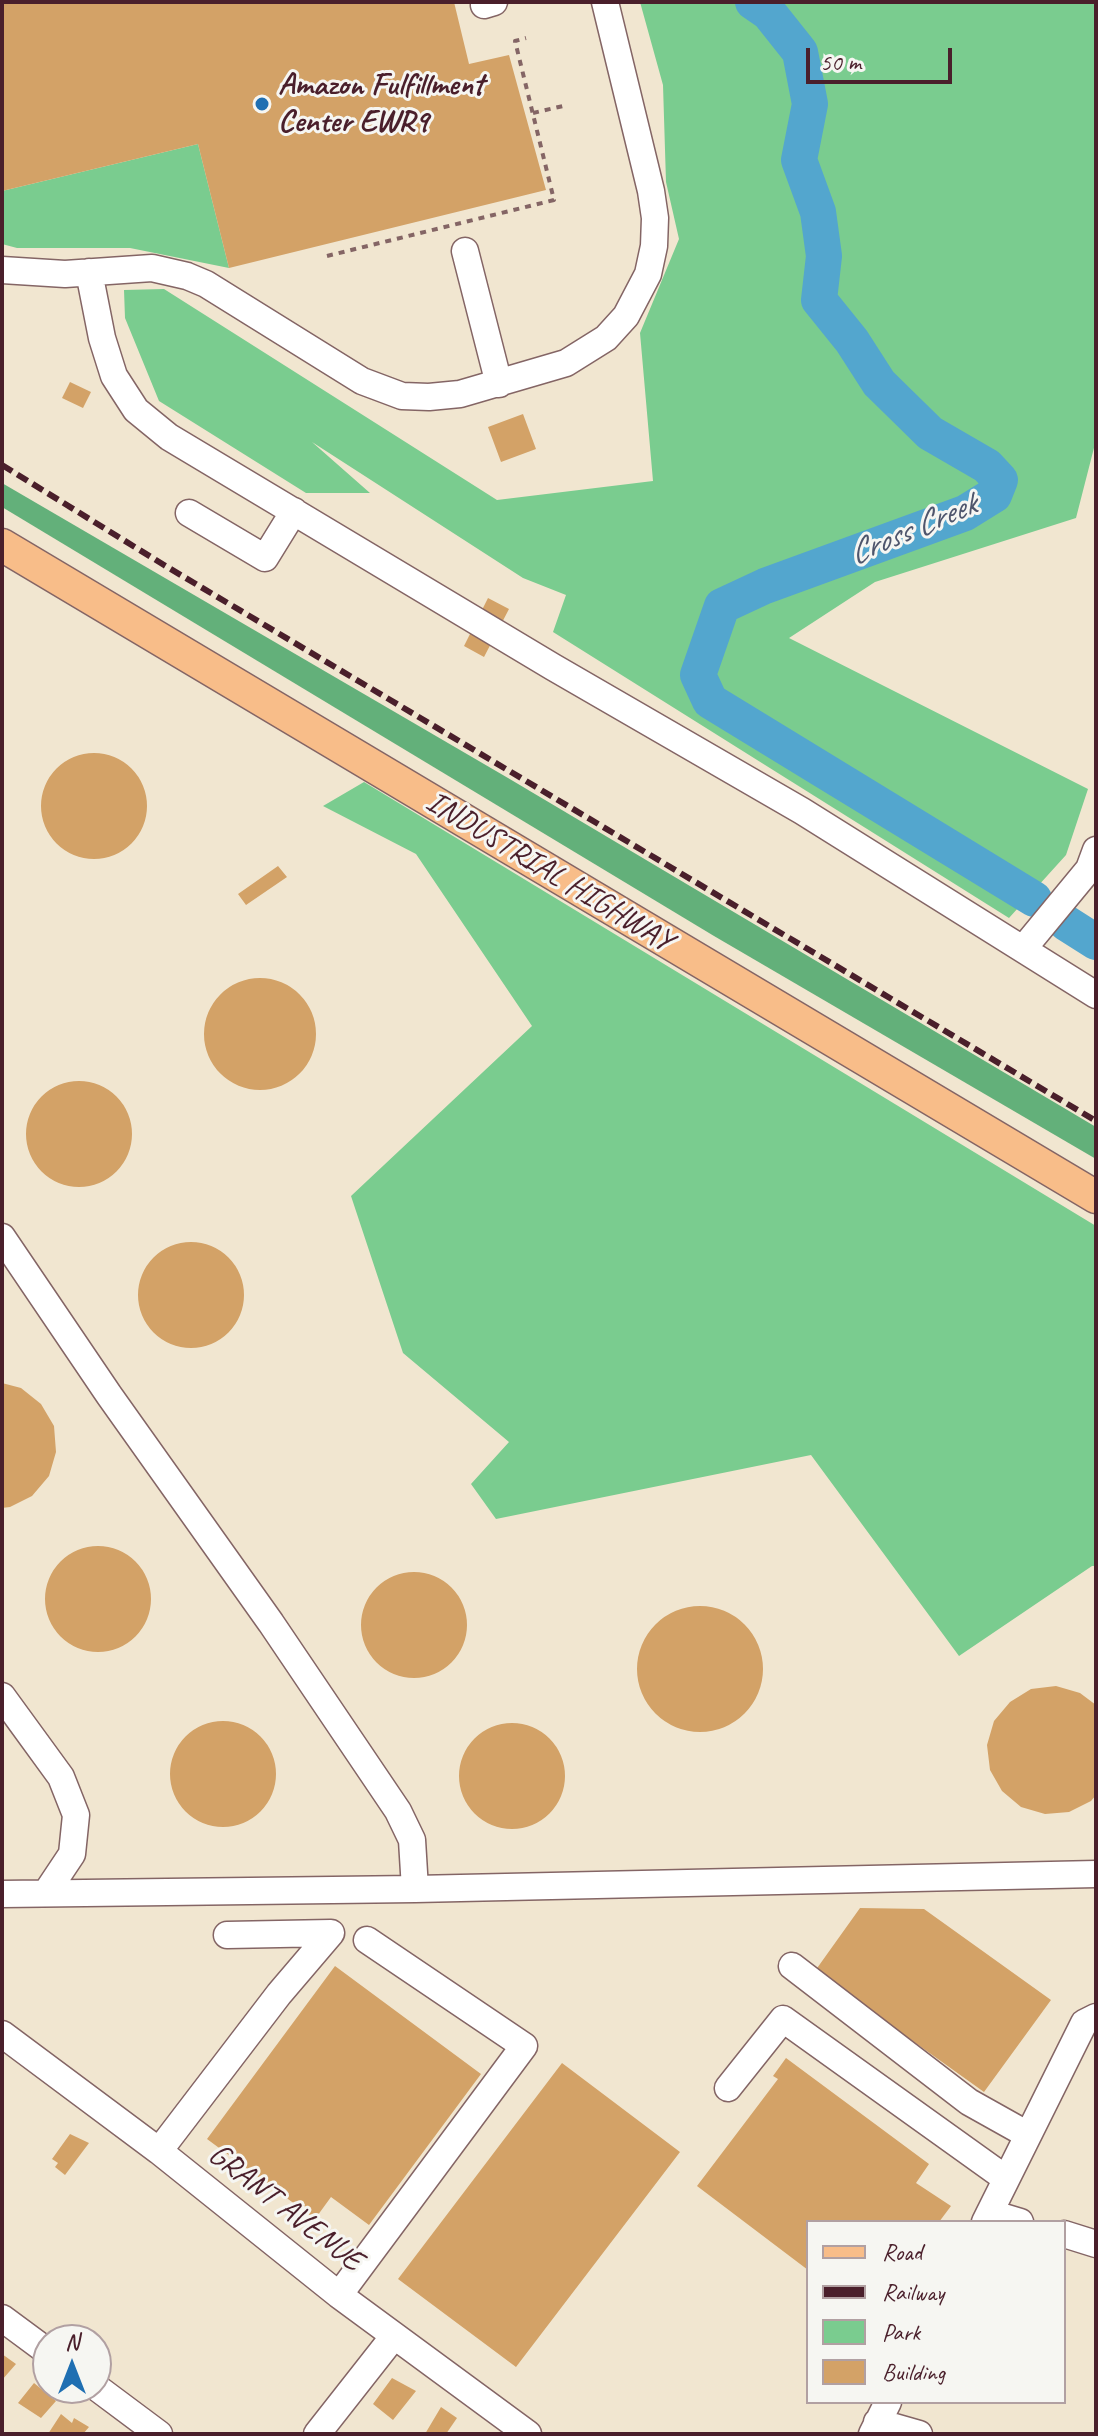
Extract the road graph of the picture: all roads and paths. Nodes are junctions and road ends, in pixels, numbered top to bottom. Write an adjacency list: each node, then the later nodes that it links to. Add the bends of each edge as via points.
1 (605, 2): 9 (street, via 654,205 652,260 626,316 606,338 566,363)
2 (526, 38): 4 (path, via 515,41)
3 (563, 106): 4 (path)
4 (533, 113): 6 (path, via 554,200)
5 (465, 251): 9 (street)
6 (327, 256)
7 (2, 270): 8 (street)
8 (89, 272): 9 (street, via 152,268 187,276 389,392 444,396); 10 (street, via 114,376 136,410 169,437)
9 (499, 384)
10 (294, 511): 11 (street, via 265,558); 14 (street, via 802,811)
11 (189, 513)
12 (2, 545): 16 (main road, INDUSTRIAL HIGHWAY)
13 (1096, 850): 14 (street, via 1089,869)
14 (1023, 949): 15 (street)
15 (1096, 995)
16 (1096, 1197)
17 (2, 1237): 20 (street, via 398,1811 412,1840)
18 (2, 1696): 21 (street, via 61,1777 76,1815 72,1854)
19 (1096, 1874): 20 (street)
20 (415, 1889): 21 (street)
21 (46, 1893): 22 (street)
22 (2, 1894)
23 (227, 1935): 30 (street, via 331,1933)
24 (367, 1940): 35 (street, via 524,2046)
25 (792, 1966): 29 (street, via 969,2102)
26 (1096, 2017): 29 (street, via 1084,2023)
27 (2, 2034): 30 (street, GRANT AVENUE)
28 (728, 2088): 31 (street, via 783,2019)
29 (1028, 2135): 31 (street)
30 (159, 2151): 35 (street, GRANT AVENUE)
31 (1005, 2178): 32 (street)
32 (987, 2218)
33 (1066, 2235): 34 (street)
34 (1096, 2244)
35 (339, 2295): 37 (street, GRANT AVENUE)
36 (2, 2318): 38 (street)
37 (394, 2336): 42 (street); 43 (street, GRANT AVENUE)
38 (32, 2340)
39 (112, 2399): 41 (street)
40 (879, 2419): 44 (street)
41 (159, 2434)
42 (317, 2434)
43 (528, 2434)
44 (919, 2434)

